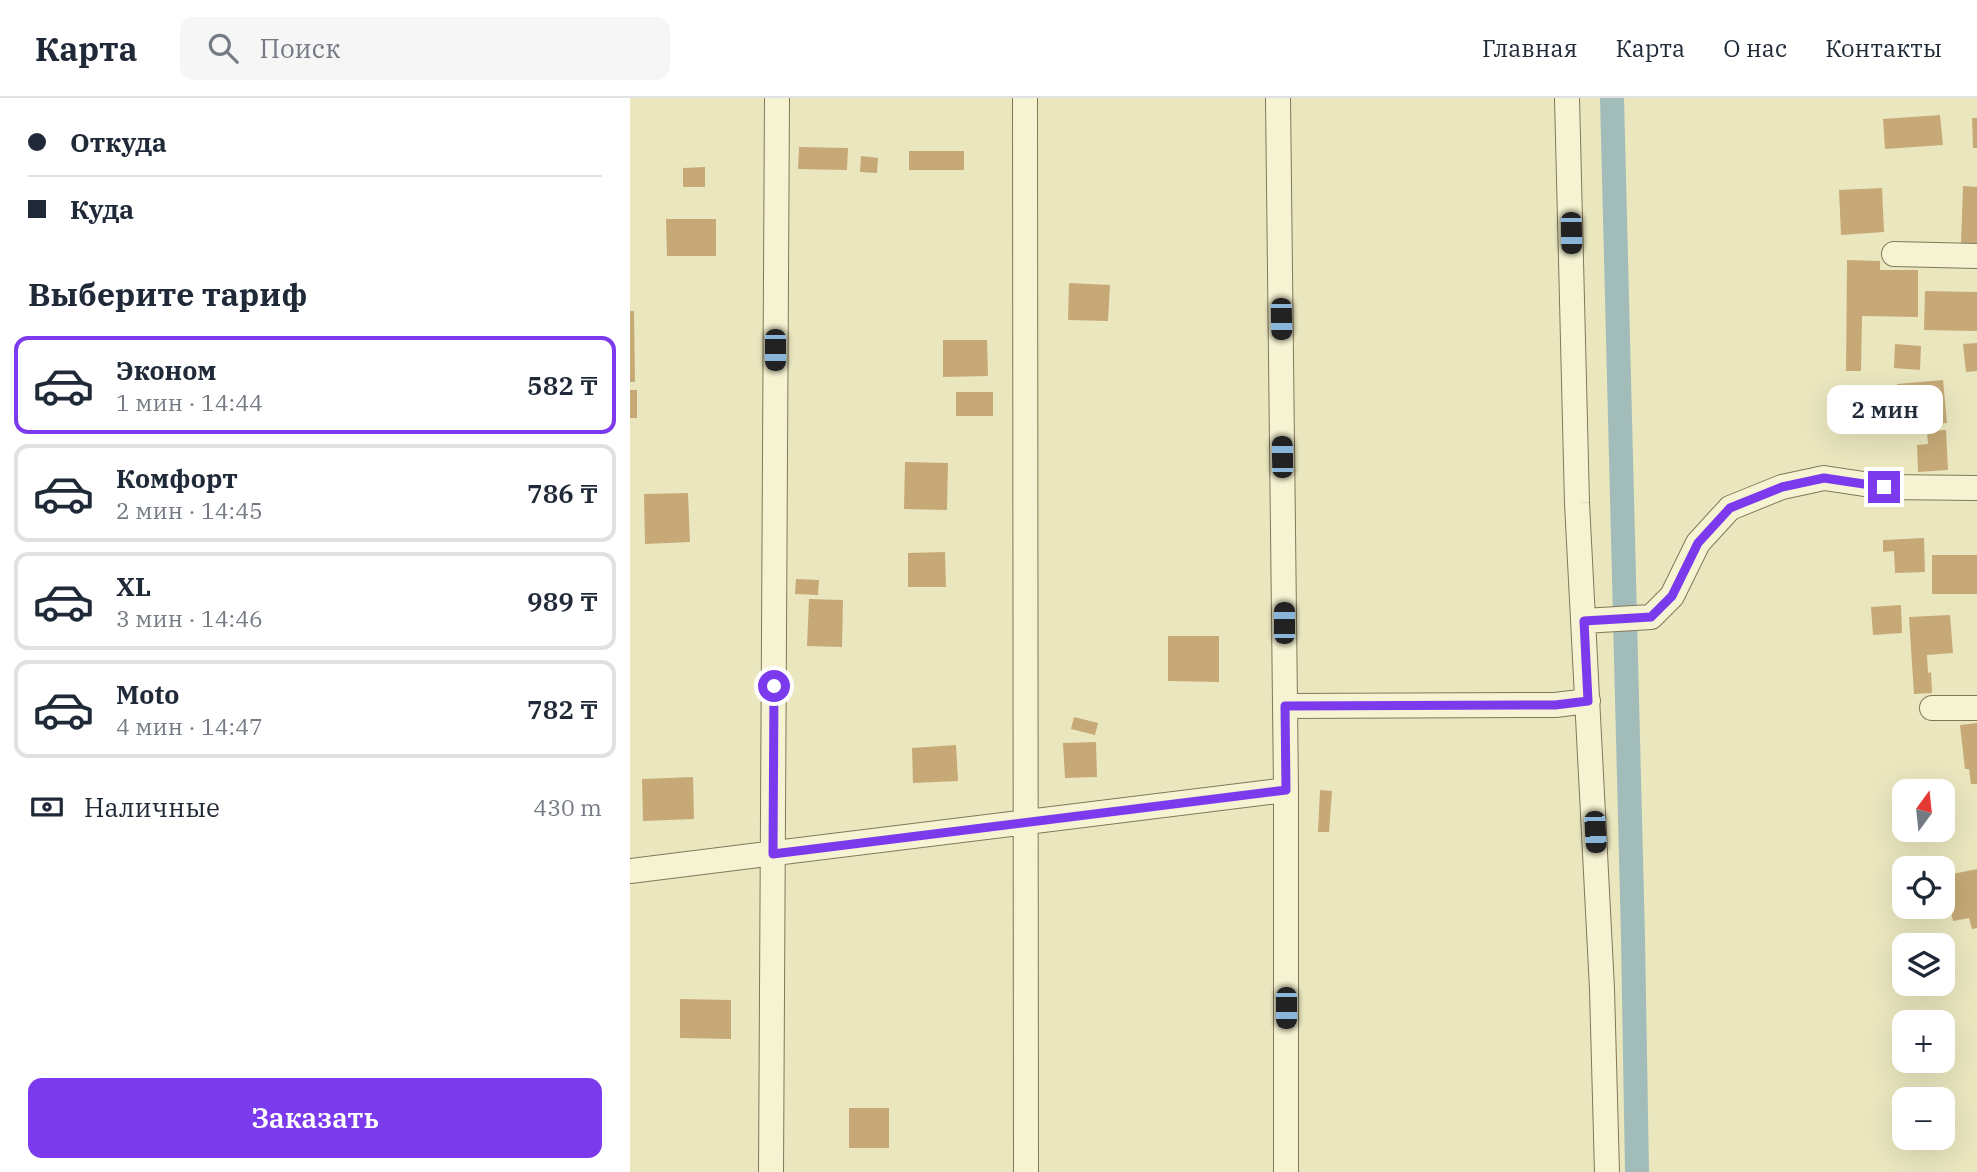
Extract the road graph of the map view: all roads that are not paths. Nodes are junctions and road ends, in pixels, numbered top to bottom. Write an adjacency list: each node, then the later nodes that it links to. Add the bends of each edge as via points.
1 (777, 98): 15 (street)
2 (1025, 98): 14 (street)
3 (1278, 98): 10 (street)
4 (1567, 98): 8 (street, via 1577,503)
5 (1894, 254): 6 (street)
6 (1977, 256)
7 (1977, 488): 8 (street, via 1884,487 1824,478 1782,487 1730,508 1698,543 1672,596 1651,617)
8 (1595, 621): 9 (street)
9 (1588, 701): 10 (street); 20 (street)
10 (1285, 706): 13 (street)
11 (1932, 708): 12 (street)
12 (1977, 708)
13 (1286, 790): 14 (street); 19 (street)
14 (1026, 822): 15 (street); 18 (street)
15 (773, 854): 16 (street); 17 (street)
16 (630, 871)
17 (771, 1172)
18 (1027, 1172)
19 (1286, 1172)
20 (1607, 1172)

